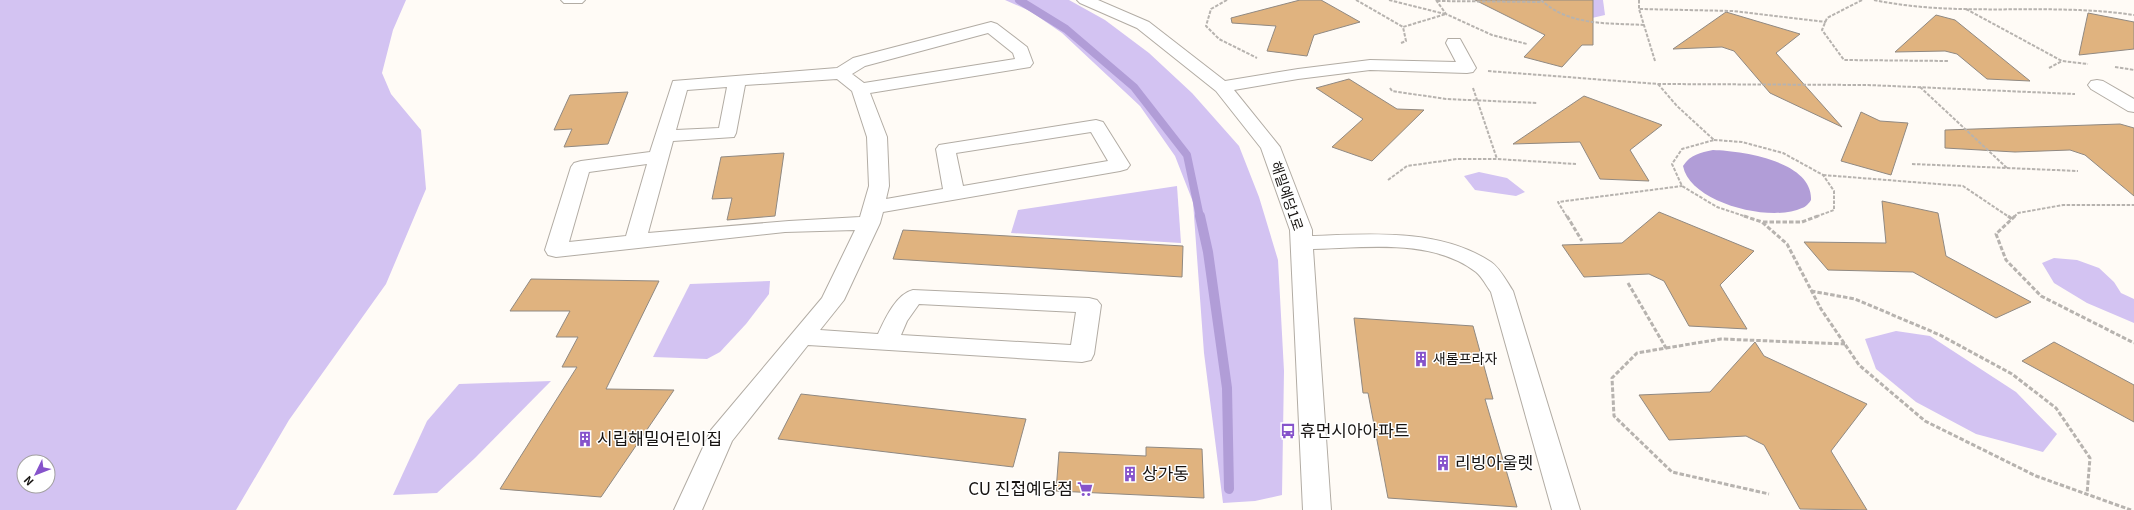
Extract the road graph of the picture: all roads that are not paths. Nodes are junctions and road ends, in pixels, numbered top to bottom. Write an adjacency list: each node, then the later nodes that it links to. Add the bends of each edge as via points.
1 (569, 0): 2 (street)
2 (577, 0)
3 (1085, 0): 8 (street, 해밀예당1로, via 1143,25)
4 (1454, 43): 8 (street, via 1467,68 1370,65 1298,74)
5 (841, 74): 6 (street); 9 (street); 9 (street, via 859,62 991,27 1021,50 1024,63)
6 (737, 81): 11 (street, via 679,85); 11 (street, via 727,133)
7 (2097, 85): 10 (street)
8 (1222, 88): 16 (street, 해밀예당1로, via 1270,147 1301,230)
9 (860, 89): 14 (street, via 877,137 879,186)
10 (2134, 107)
11 (665, 136): 12 (street)
12 (659, 157): 15 (street); 15 (street, via 581,168 556,250)
13 (954, 193): 13 (street, via 962,192 1120,165 1096,126 946,149); 14 (street)
14 (871, 215): 15 (street, via 783,228); 17 (street, via 832,300)
15 (635, 241)
16 (1302, 243): 20 (street, 해밀예당1로); 21 (street, via 1399,242 1441,248 1484,268 1502,291)
17 (801, 337): 18 (street); 19 (street, via 720,437)
18 (886, 342): 18 (street, via 1082,354 1089,305 912,297 896,320)
19 (688, 510)
20 (1317, 510)
21 (1566, 510)

